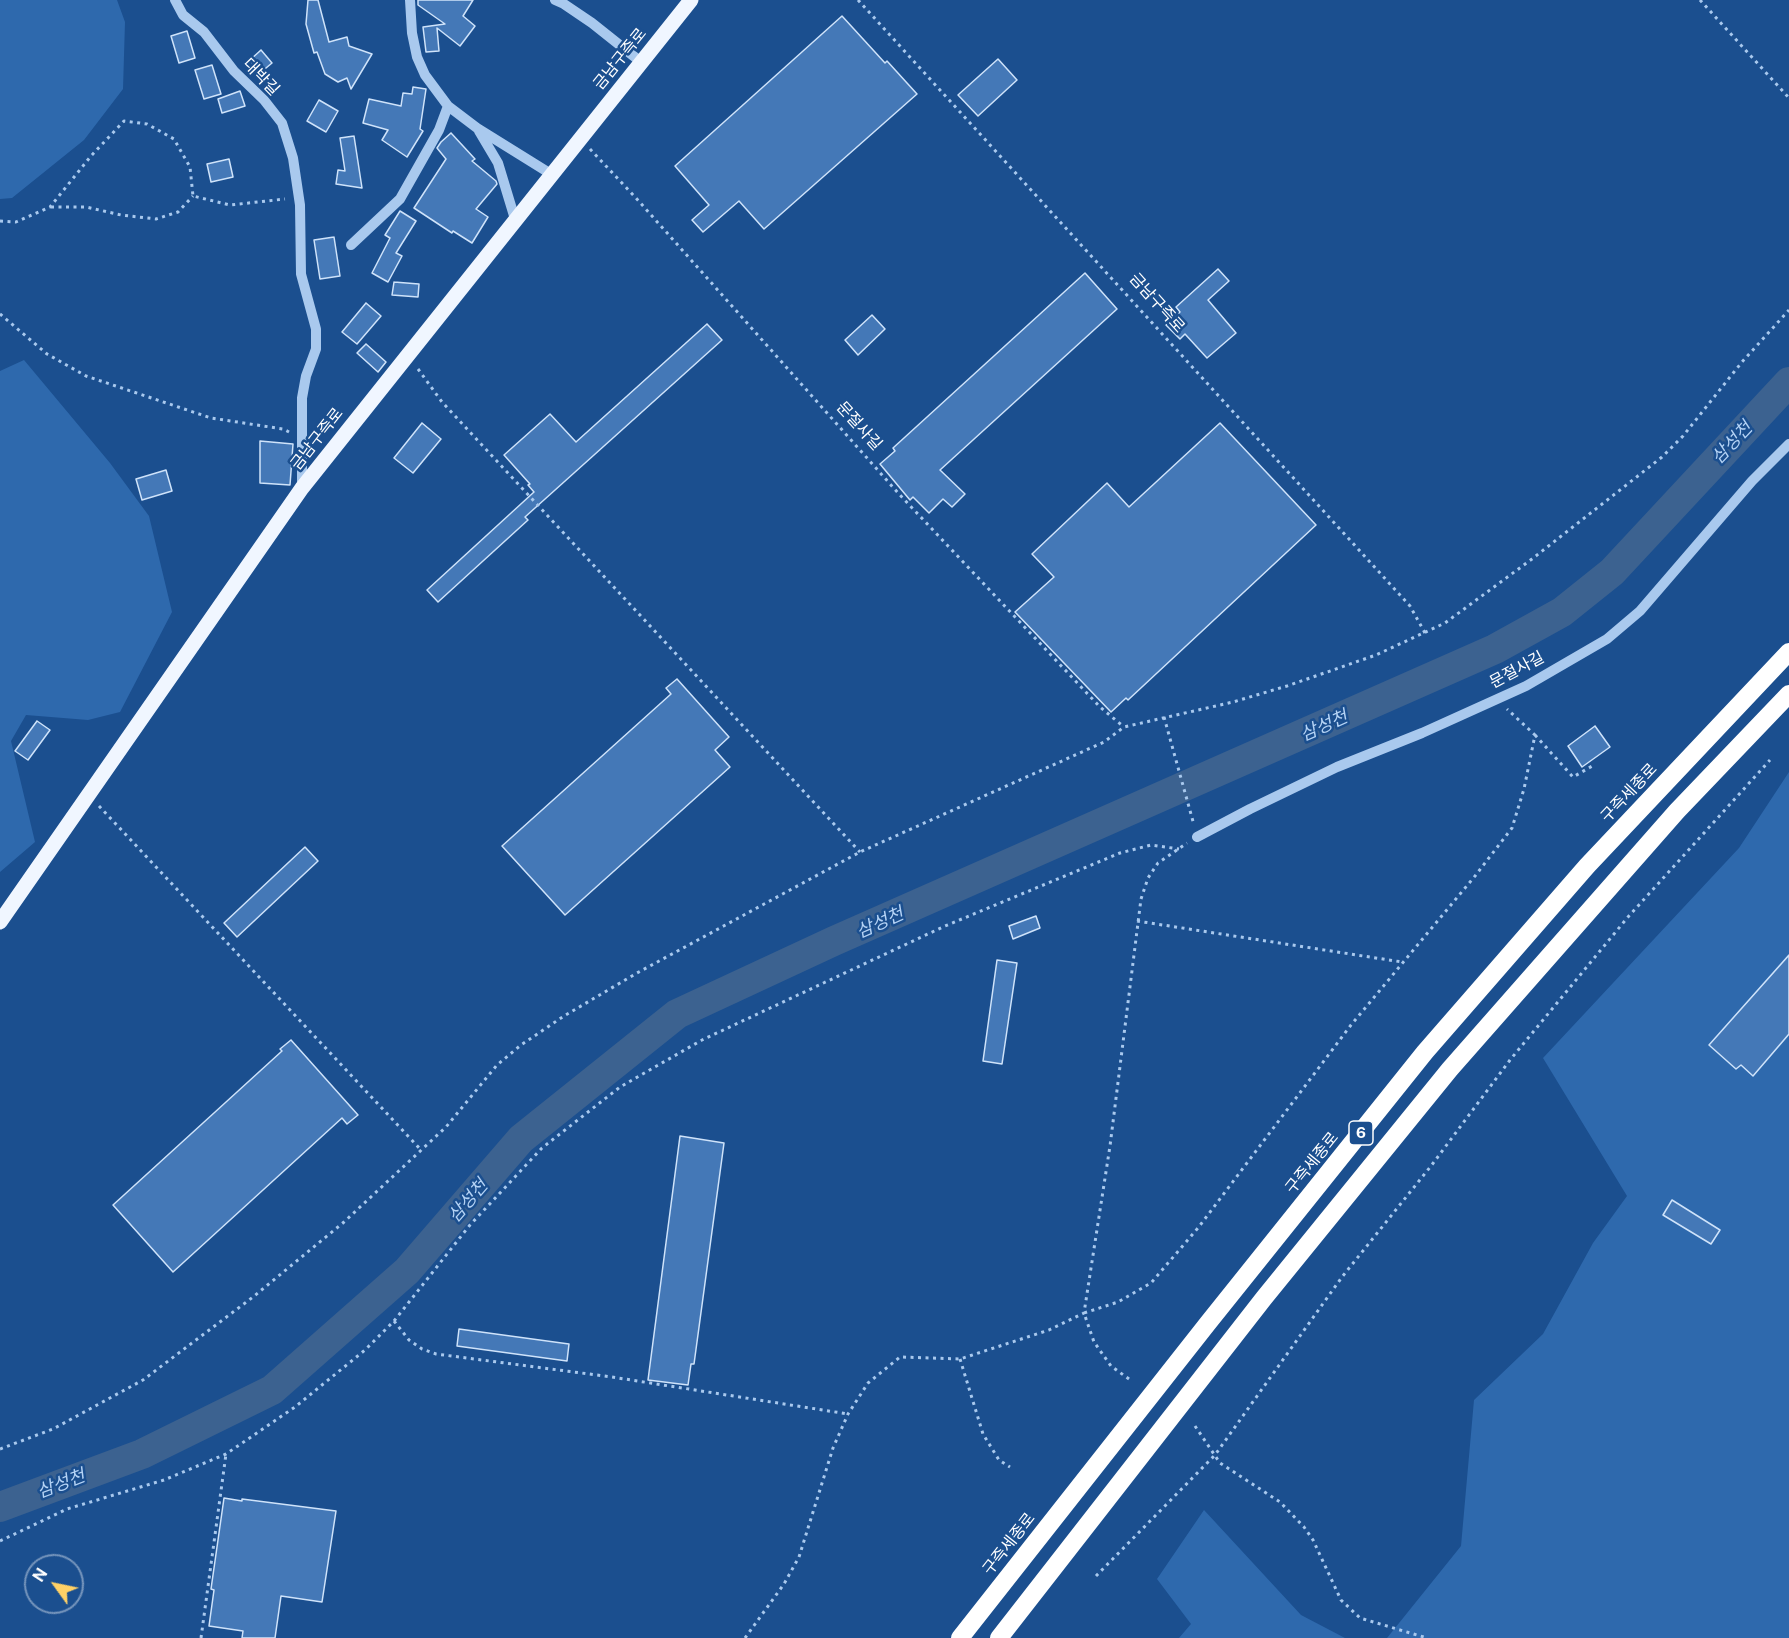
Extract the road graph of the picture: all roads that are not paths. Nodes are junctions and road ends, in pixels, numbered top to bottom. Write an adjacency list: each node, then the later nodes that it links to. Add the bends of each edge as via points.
1 (175, 0): 12 (street, 대박길, via 183,15 204,32 282,123 293,158 301,274 316,329 302,398)
2 (410, 0): 6 (street, via 417,57)
3 (555, 0): 5 (street)
4 (691, 0): 5 (main road, 금남구즉로)
5 (641, 62): 8 (main road, 금남구즉로)
6 (448, 106): 7 (street); 10 (street, via 439,130 400,199)
7 (477, 128): 8 (street); 9 (street, via 498,163)
8 (551, 174): 9 (main road, 금남구즉로)
9 (515, 219): 12 (main road, 금남구즉로)
10 (351, 245)
11 (1789, 444): 15 (street, 문절사길, via 1640,611 1607,639 1526,686 1336,767)
12 (302, 488): 16 (main road, 금남구즉로)
13 (1789, 652): 17 (highway, 구즉세종로 / 6, via 1587,866 1425,1052)
14 (1789, 694): 18 (highway, 6, via 1677,811 1450,1069 1271,1289)
15 (1197, 837)
16 (0, 922)
17 (960, 1638)
18 (999, 1638)

